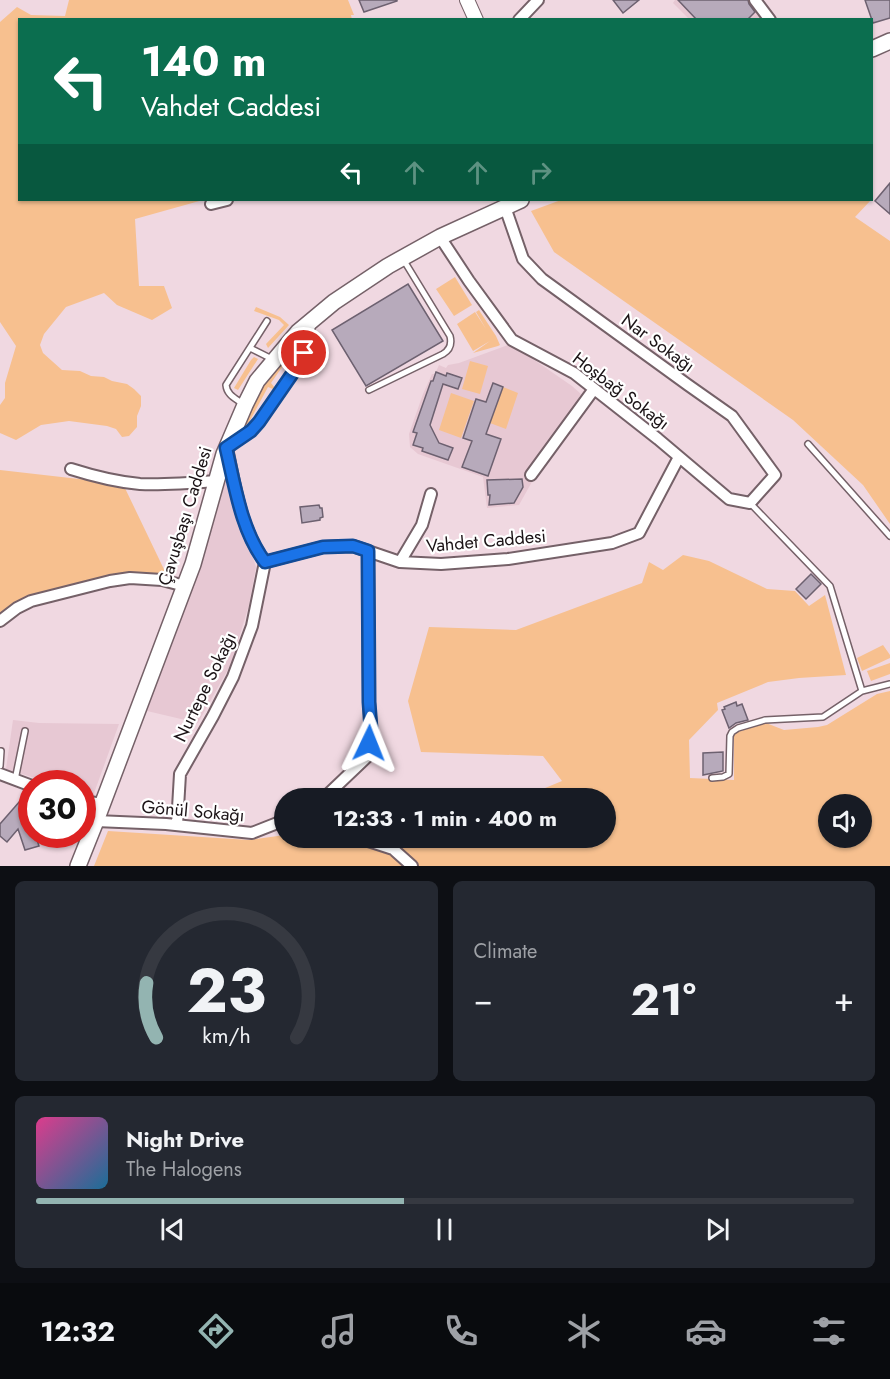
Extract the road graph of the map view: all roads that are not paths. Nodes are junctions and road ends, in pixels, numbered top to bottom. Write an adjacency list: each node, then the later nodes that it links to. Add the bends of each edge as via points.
1 (467, 0): 4 (street)
2 (538, 0): 5 (street)
3 (755, 0): 6 (street)
4 (475, 18)
5 (521, 18)
6 (768, 18)
7 (890, 41): 8 (main road)
8 (873, 49)
9 (222, 201): 11 (street)
10 (519, 201): 12 (main road, Çavuşbaşı Caddesi)
11 (211, 204)
12 (506, 207): 13 (main road, Çavuşbaşı Caddesi); 29 (street, Nar Sokağı, via 523,260 542,279 732,416 775,475)
13 (440, 237): 14 (main road, Çavuşbaşı Caddesi); 19 (street, Hoşbağ Sokağı, via 512,340)
14 (402, 258): 15 (main road, Çavuşbaşı Caddesi); 20 (lane, via 450,336 450,345 447,352)
15 (315, 318): 18 (main road, Çavuşbaşı Caddesi); 23 (lane, via 293,374 251,431)
16 (267, 321): 17 (lane)
17 (250, 348): 18 (lane); 21 (lane, via 226,385 230,395)
18 (274, 360): 21 (main road, Çavuşbaşı Caddesi)
19 (594, 389): 24 (street, Hoşbağ Sokağı); 26 (street)
20 (369, 390)
21 (245, 405): 23 (main road, Çavuşbaşı Caddesi)
22 (808, 444): 30 (lane)
23 (226, 448): 27 (main road, Çavuşbaşı Caddesi); 32 (street, via 239,504 255,549)
24 (679, 457): 29 (street, Hoşbağ Sokağı, via 729,499); 33 (street, Vahdet Caddesi, via 639,532 612,543 508,559 441,564)
25 (71, 469): 27 (street, via 138,484)
26 (531, 475)
27 (216, 481): 34 (main road, Çavuşbaşı Caddesi)
28 (430, 494): 33 (street, via 422,525)
29 (750, 503): 37 (lane, via 830,586)
30 (890, 536)
31 (368, 551): 32 (street, Vahdet Caddesi, via 353,546 323,547); 33 (street, Vahdet Caddesi); 45 (street, via 371,729 367,758)
32 (265, 562): 50 (street, Nurtepe Sokağı, via 252,626 232,677 180,774)
33 (400, 562)
34 (185, 586): 35 (street, via 162,580 110,581 31,601); 47 (main road, Çavuşbaşı Caddesi)
35 (0, 621)
36 (890, 684): 37 (lane)
37 (862, 691): 42 (lane, via 823,717 765,720 738,728 730,736 729,774)
38 (25, 731): 43 (lane)
39 (2, 751): 40 (lane)
40 (0, 766)
41 (0, 774): 43 (street)
42 (712, 778)
43 (15, 780): 44 (street)
44 (18, 781)
45 (335, 788)
46 (96, 803): 47 (street)
47 (103, 804): 48 (main road, Çavuşbaşı Caddesi)
48 (96, 821): 50 (street, Gönül Sokağı)
49 (274, 824): 50 (street, Gönül Sokağı, via 252,832)
50 (177, 825)
51 (85, 848): 53 (main road, Çavuşbaşı Caddesi)
52 (390, 848): 54 (street)
53 (78, 866)
54 (412, 866)

